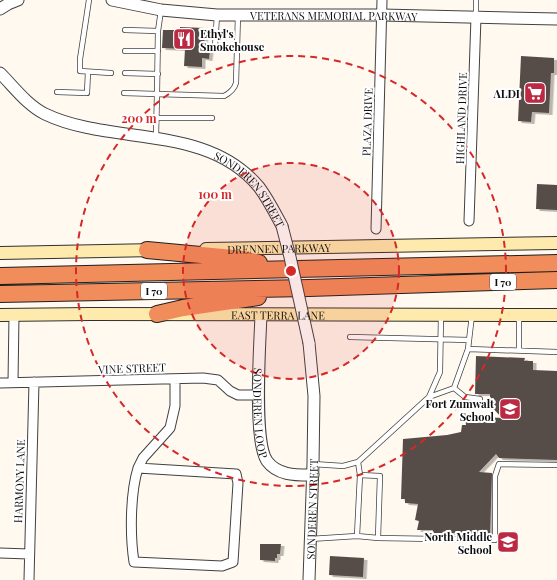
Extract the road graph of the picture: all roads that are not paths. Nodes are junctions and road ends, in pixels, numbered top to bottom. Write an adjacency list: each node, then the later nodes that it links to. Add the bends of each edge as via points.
1 (18, 0): 6 (street)
2 (88, 0): 18 (lane, via 80,59 80,72)
3 (115, 0): 7 (street, VETERANS MEMORIAL PARKWAY)
4 (382, 0): 10 (street, PLAZA DRIVE)
5 (476, 0): 11 (lane)
6 (0, 9)
7 (161, 10): 8 (street, VETERANS MEMORIAL PARKWAY); 14 (lane)
8 (217, 14): 9 (street, VETERANS MEMORIAL PARKWAY); 15 (lane)
9 (238, 15): 10 (street, VETERANS MEMORIAL PARKWAY); 25 (lane, via 236,83 229,94)
10 (382, 15): 11 (street, VETERANS MEMORIAL PARKWAY); 30 (street, PLAZA DRIVE)
11 (476, 17): 12 (street, VETERANS MEMORIAL PARKWAY); 29 (street, HIGHLAND DRIVE)
12 (557, 19)
13 (126, 30): 14 (lane)
14 (158, 31): 17 (lane)
15 (215, 47)
16 (125, 50): 17 (lane)
17 (158, 51): 22 (lane)
18 (88, 72): 19 (lane); 23 (lane, via 87,93)
19 (111, 72)
20 (125, 72): 22 (lane)
21 (0, 73): 28 (street, SONDEREN STREET, via 32,105 64,122)
22 (158, 74): 25 (lane)
23 (57, 92)
24 (124, 93): 25 (lane)
25 (158, 94): 26 (lane)
26 (157, 118): 27 (lane); 28 (lane)
27 (212, 118)
28 (156, 139): 65 (street, SONDEREN STREET, bridge, via 203,149 226,159 258,186 282,226 309,343 314,396)
29 (469, 221)
30 (376, 230)
31 (557, 243): 32 (main road, DRENNEN PARKWAY)
32 (147, 250): 33 (main road, DRENNEN PARKWAY); 35 (highway, via 244,259)
33 (0, 253)
34 (557, 263): 35 (highway, I 70)
35 (288, 269): 36 (highway, I 70)
36 (0, 276)
37 (557, 280): 38 (highway, I 70)
38 (309, 288): 39 (highway, I 70); 40 (highway)
39 (0, 294)
40 (157, 314): 44 (main road, EAST TERRA LANE); 45 (main road, EAST TERRA LANE)
41 (441, 314): 42 (main road, EAST TERRA LANE); 45 (main road, EAST TERRA LANE); 49 (lane)
42 (472, 314): 43 (main road, EAST TERRA LANE); 50 (lane)
43 (519, 314): 46 (main road, EAST TERRA LANE); 52 (lane)
44 (14, 315): 47 (main road, EAST TERRA LANE); 55 (street)
45 (261, 315): 59 (street, SONDEREN LOOP)
46 (557, 315)
47 (0, 316)
48 (350, 337): 49 (lane)
49 (440, 338): 50 (lane); 60 (lane, via 440,372)
50 (469, 340): 51 (lane)
51 (468, 349): 52 (lane); 58 (lane)
52 (519, 350): 53 (lane)
53 (557, 352)
54 (175, 379): 56 (street, VINE STREET); 59 (street, VINE STREET, via 218,380 238,395); 64 (street, via 175,406 170,428 143,458)
55 (13, 382): 56 (street, VINE STREET); 57 (street, VINE STREET)
56 (34, 382): 71 (street, HARMONY LANE)
57 (0, 383)
58 (454, 388): 60 (lane); 61 (lane, via 465,397)
59 (259, 395): 65 (street, SONDEREN LOOP, via 260,437 262,451 268,462 277,470 290,475)
60 (429, 397): 62 (lane)
61 (480, 399)
62 (358, 462): 65 (lane); 66 (lane)
63 (557, 466): 68 (lane, via 499,464 495,476 495,540)
64 (138, 468): 64 (street, via 134,481 134,562 222,566 233,562 238,483 236,474)
65 (313, 470): 69 (street, SONDEREN STREET)
66 (360, 475): 67 (lane); 68 (lane, via 380,476)
67 (357, 536): 68 (lane); 69 (lane)
68 (378, 538)
69 (310, 539): 73 (street, SONDEREN STREET)
70 (0, 553): 71 (street)
71 (28, 554): 72 (street, HARMONY LANE)
72 (29, 580)
73 (309, 580)

